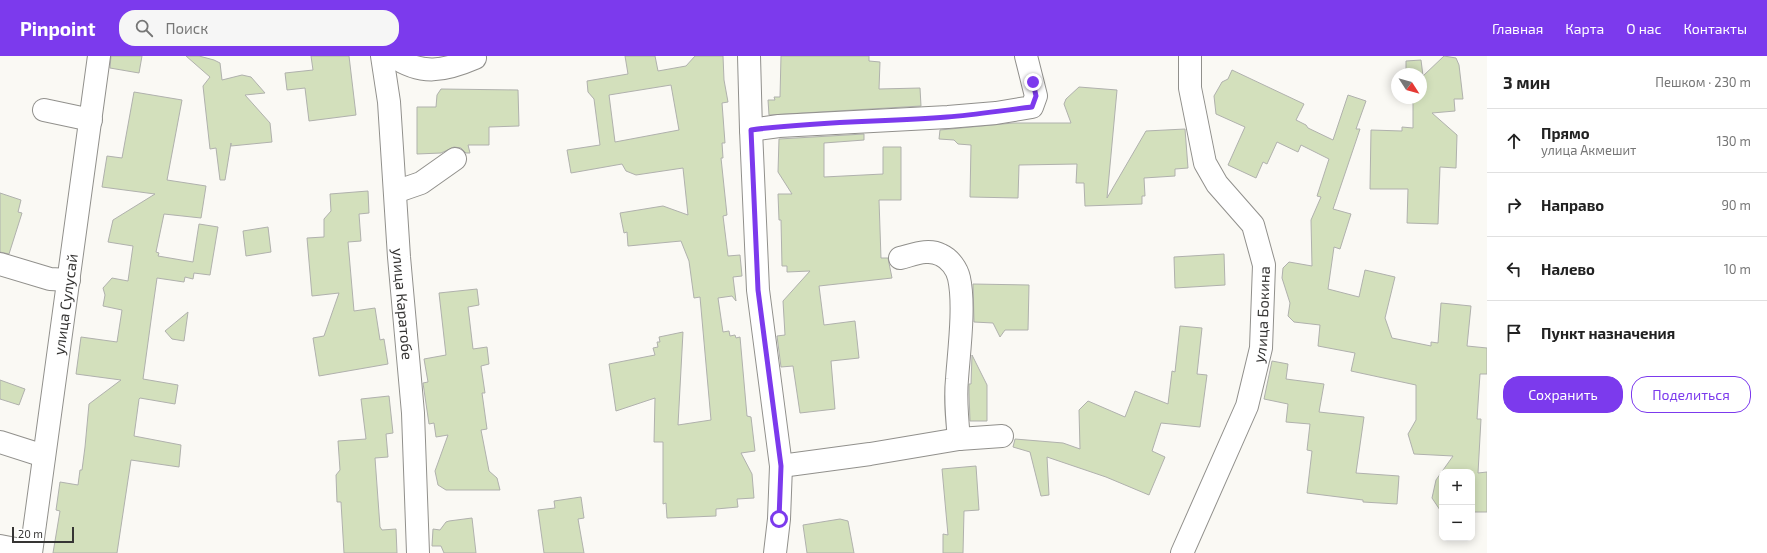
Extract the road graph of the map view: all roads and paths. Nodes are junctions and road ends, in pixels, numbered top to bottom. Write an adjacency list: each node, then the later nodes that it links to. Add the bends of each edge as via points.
1 (99, 56): 9 (street, улица Сулусай)
2 (382, 56): 12 (street, улица Каратобе, via 389,102)
3 (393, 56): 7 (street, via 404,64 419,69 438,70)
4 (749, 56): 10 (street)
5 (1026, 56): 10 (street, via 1036,96 1032,107 948,117 779,126)
6 (1190, 56): 25 (street, улица Бокина, via 1190,88 1205,163 1216,184 1253,225 1264,265 1261,348 1247,406)
7 (475, 58)
8 (44, 110): 9 (street)
9 (91, 120): 15 (street, улица Сулусай)
10 (751, 130): 20 (street, via 758,290)
11 (455, 159): 12 (street, via 422,183)
12 (395, 192): 23 (street, улица Каратобе, via 413,413)
13 (900, 258): 17 (street, via 931,252 941,254 954,267 959,278)
14 (0, 264): 15 (street, via 50,279)
15 (68, 280): 19 (street, улица Сулусай)
16 (1002, 436): 17 (street)
17 (959, 440): 20 (street)
18 (0, 442): 19 (street)
19 (44, 456): 22 (street, улица Сулусай)
20 (781, 466): 24 (street)
21 (0, 546): 22 (street)
22 (31, 552)
23 (418, 553)
24 (775, 553)
25 (1182, 553)

